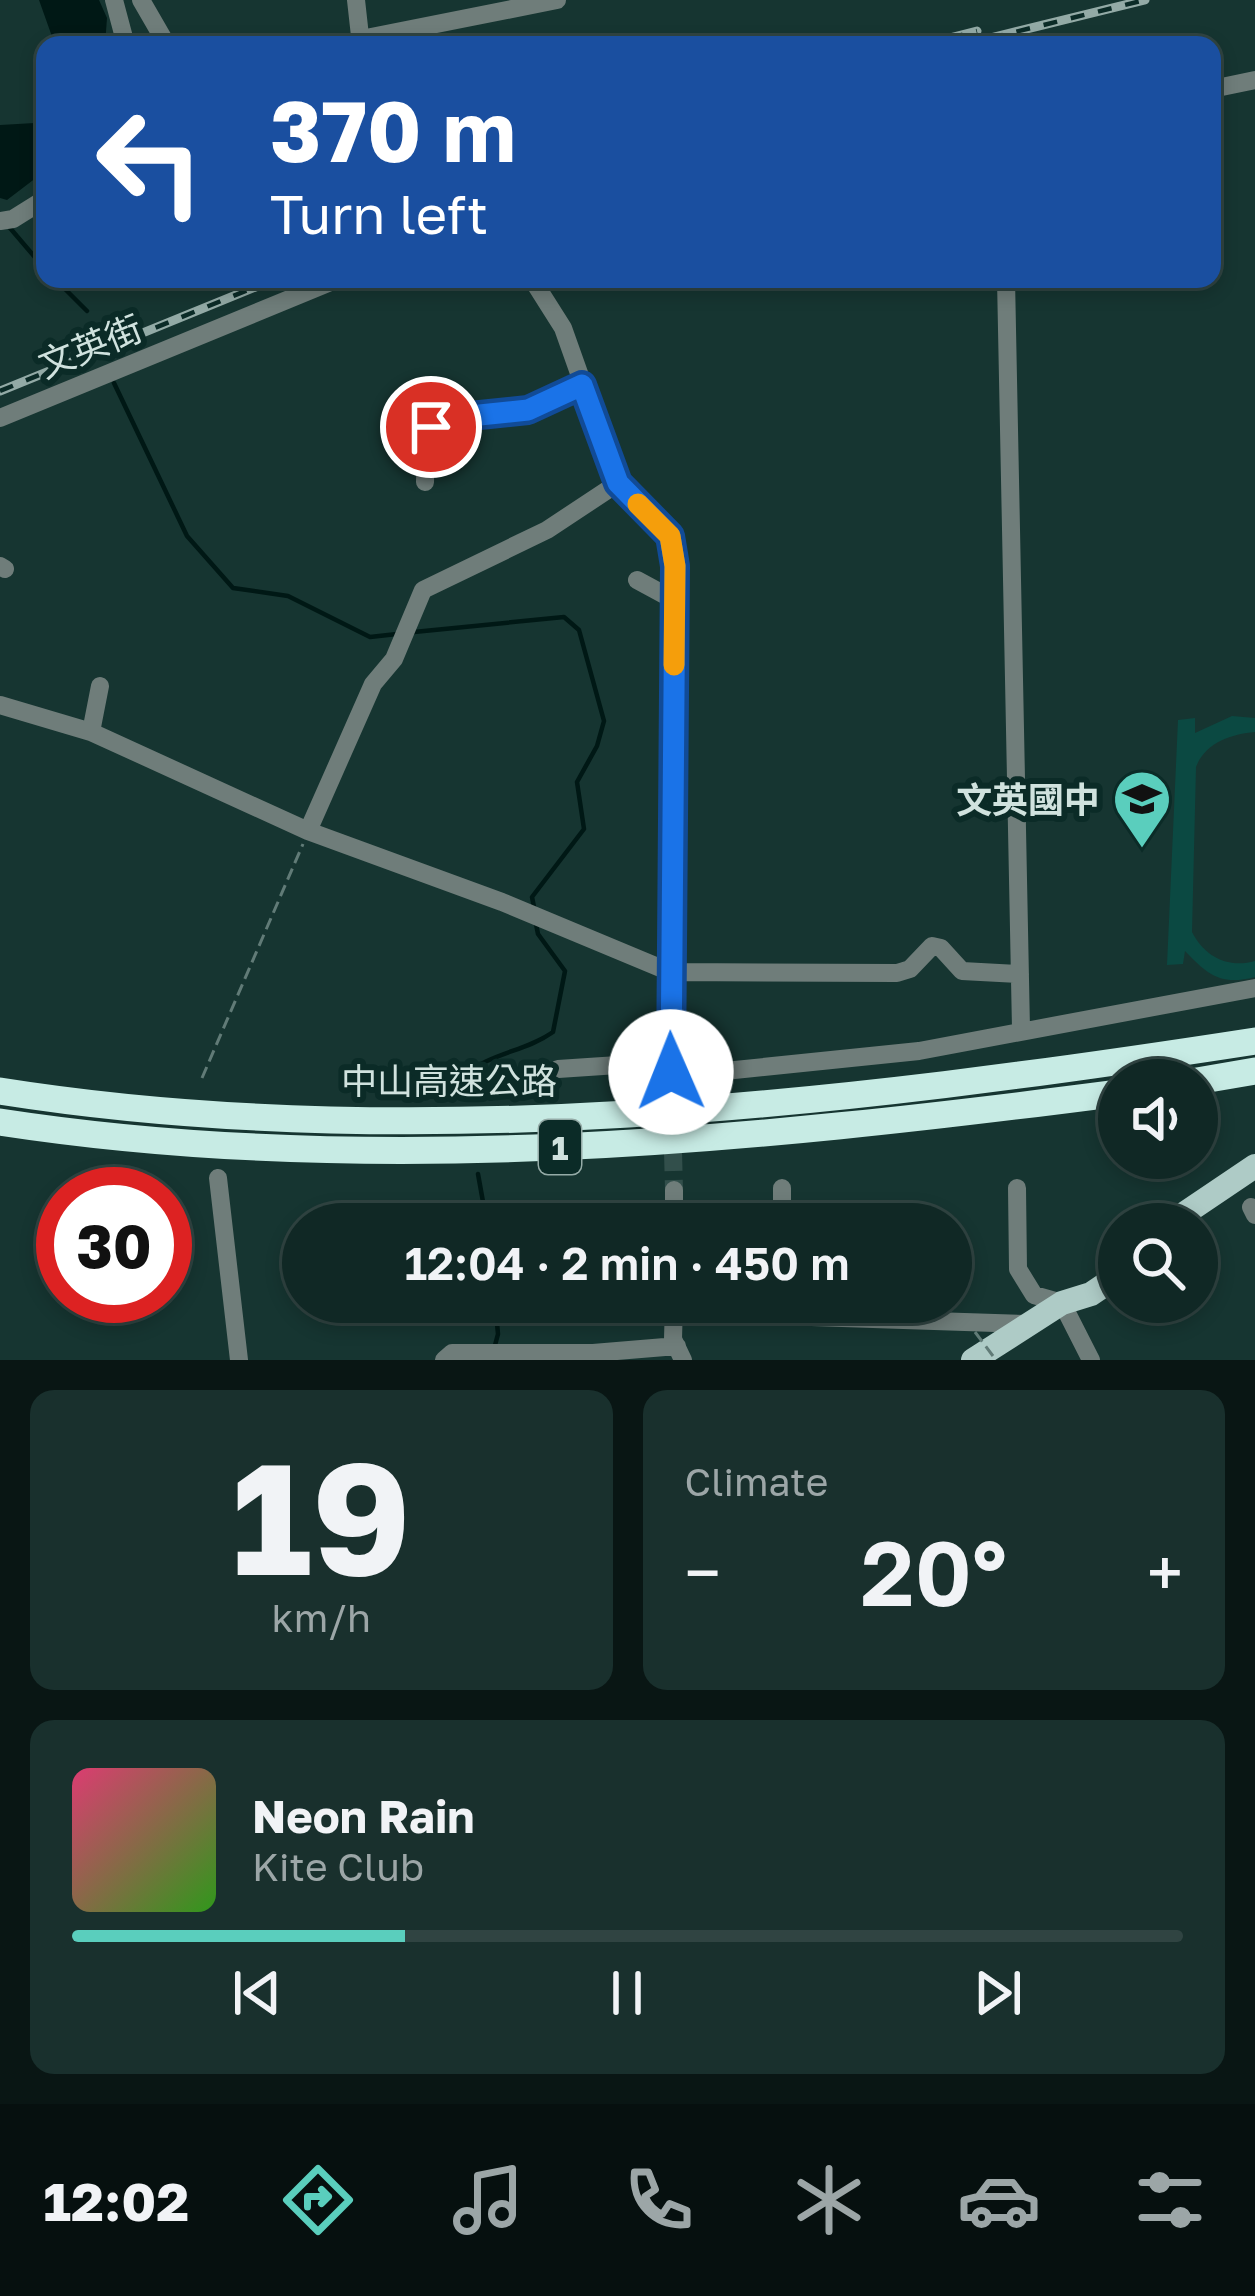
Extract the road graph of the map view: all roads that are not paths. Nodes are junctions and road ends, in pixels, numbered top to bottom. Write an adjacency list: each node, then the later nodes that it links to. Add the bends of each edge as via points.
1 (115, 0): 5 (street)
2 (141, 0): 6 (street)
3 (356, 0): 7 (street)
4 (557, 0): 8 (street)
5 (124, 36)
6 (162, 36)
7 (360, 36)
8 (389, 36)
9 (1255, 80): 10 (street)
10 (1221, 87)
11 (36, 204): 12 (street)
12 (6, 220)
13 (316, 288): 17 (street, 文英街)
14 (538, 288): 16 (street, via 563,328)
15 (1006, 288): 27 (street)
16 (582, 385): 18 (street, via 528,410 441,419 428,438); 19 (street)
17 (0, 418)
18 (425, 482)
19 (618, 483): 21 (street, via 670,536); 25 (street, via 547,530 423,590)
20 (637, 580): 21 (street)
21 (674, 601): 26 (street)
22 (100, 686): 24 (street)
23 (0, 705): 24 (street)
24 (91, 732): 25 (street)
25 (308, 831): 26 (street)
26 (670, 972): 27 (street, via 897,973 932,946 974,974); 33 (street)
27 (1020, 974): 29 (street)
28 (1255, 988): 29 (street)
29 (1021, 1029): 33 (street, via 919,1051)
30 (1255, 1041): 35 (highway, 中山高速公路 / 1, via 820,1099 616,1114 216,1114)
31 (558, 1070): 33 (street, via 648,1063)
32 (1255, 1071): 34 (highway)
33 (671, 1072)
34 (1218, 1077)
35 (0, 1091)
36 (1098, 1096): 37 (highway, 中山高速公路 / 1, via 823,1129 591,1146 221,1144)
37 (0, 1122)
38 (1255, 1166): 46 (main road)
39 (218, 1178): 55 (street)
40 (782, 1188): 45 (street)
41 (1017, 1188): 50 (street, via 1018,1269 1034,1295)
42 (674, 1190): 44 (street)
43 (1254, 1202): 47 (main road)
44 (674, 1203)
45 (782, 1203)
46 (1200, 1203)
47 (1218, 1216)
48 (1098, 1271): 50 (main road)
49 (1098, 1289): 50 (main road)
50 (1062, 1303): 53 (main road); 58 (street)
51 (972, 1316): 53 (street)
52 (674, 1323): 54 (street)
53 (1027, 1324): 57 (main road)
54 (680, 1353): 56 (street, via 452,1353)
55 (239, 1360)
56 (443, 1360)
57 (973, 1360)
58 (1091, 1360)

